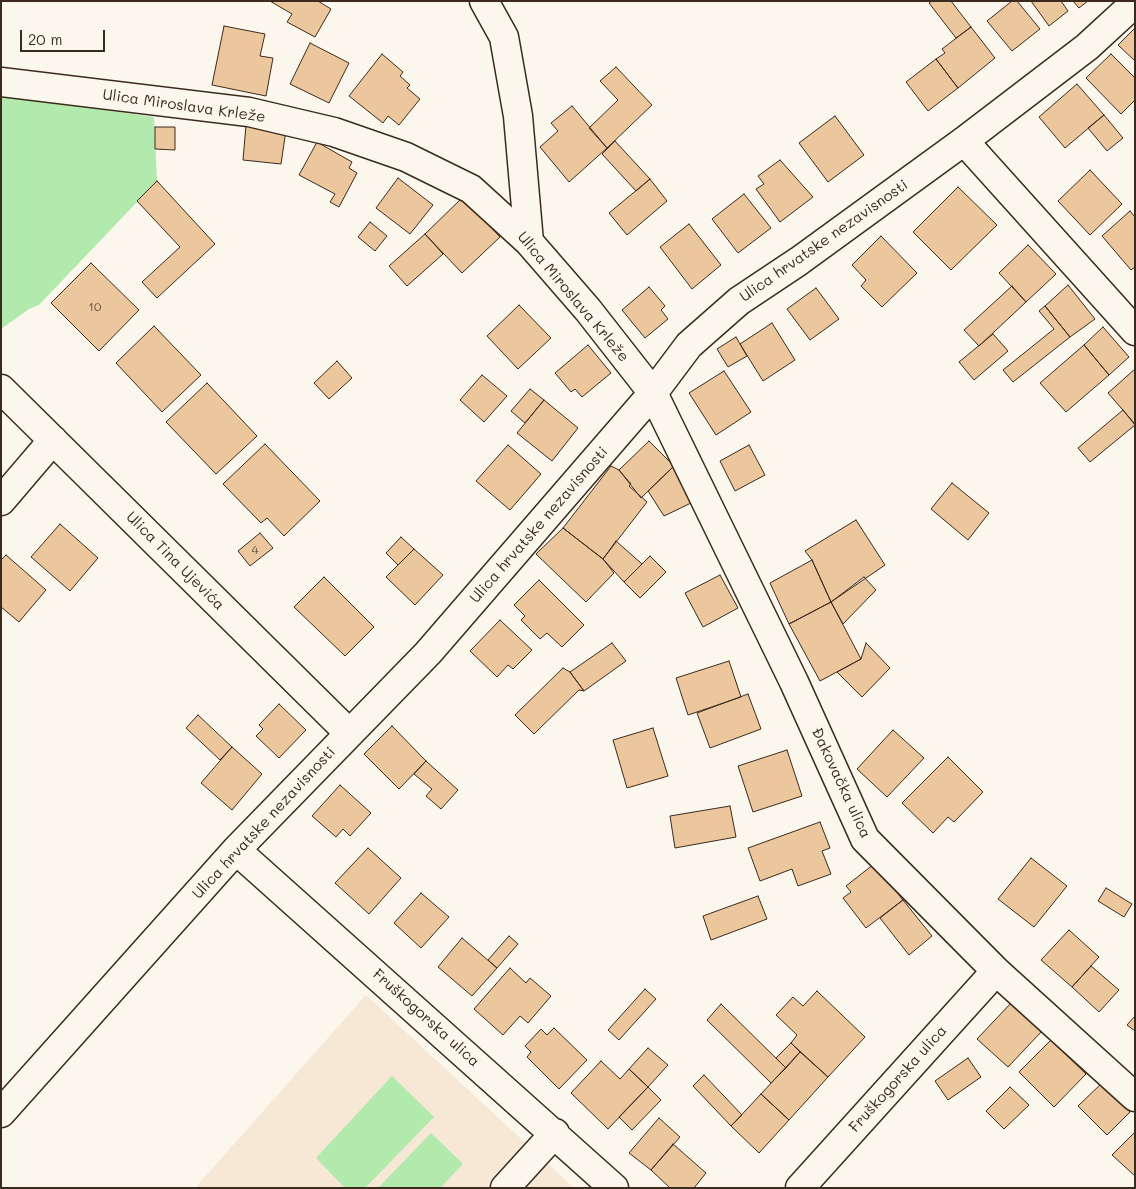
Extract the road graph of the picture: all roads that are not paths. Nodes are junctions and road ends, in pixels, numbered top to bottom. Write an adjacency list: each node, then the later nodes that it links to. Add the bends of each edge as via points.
1 (484, 1): 5 (street, via 504,38 518,116)
2 (1135, 3): 4 (street, Ulica hrvatske nezavisnosti, via 1087,47)
3 (1, 82): 5 (street, Ulica Miroslava Krleže, via 249,112 334,132 406,158 471,189)
4 (964, 141): 6 (street); 8 (street, Ulica hrvatske nezavisnosti, via 739,301 689,345)
5 (529, 242): 8 (street, Ulica Miroslava Krleže)
6 (1135, 331)
7 (1, 389): 9 (street, Ulica Tina Ujevića)
8 (653, 393): 11 (street, Ulica hrvatske nezavisnosti, via 428,653); 13 (street, Đakovačka ulica, via 794,682 865,839)
9 (53, 440): 10 (street); 11 (street, Ulica Tina Ujevića)
10 (1, 501)
11 (349, 733): 12 (street, Ulica hrvatske nezavisnosti)
12 (236, 850): 15 (street, Ulica hrvatske nezavisnosti); 16 (street, Fruškogorska ulica)
13 (996, 971): 14 (street, Đakovačka ulica); 19 (street, Fruškogorska ulica)
14 (1135, 1097)
15 (1, 1113)
16 (555, 1133): 17 (street); 18 (street, Fruškogorska ulica)
17 (504, 1188)
18 (614, 1188)
19 (800, 1188)

